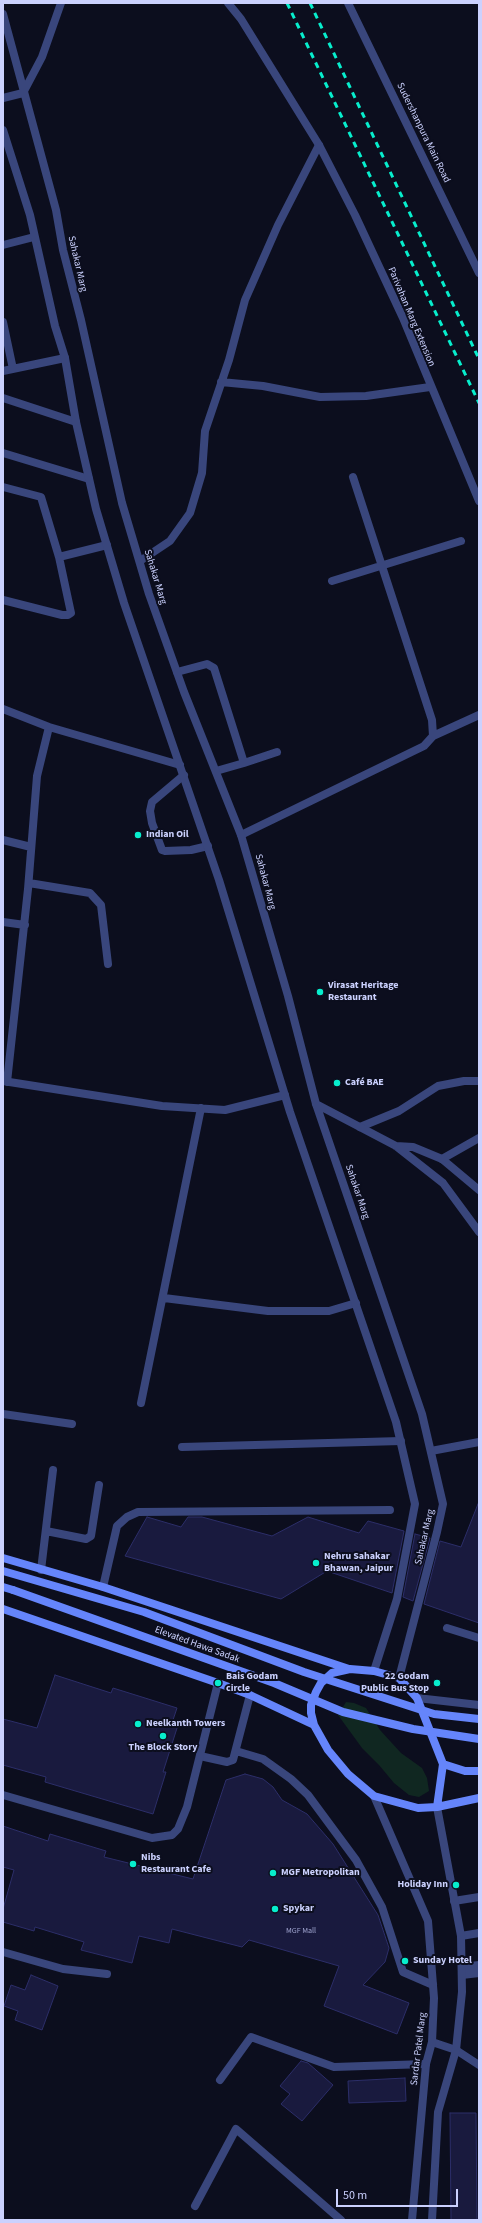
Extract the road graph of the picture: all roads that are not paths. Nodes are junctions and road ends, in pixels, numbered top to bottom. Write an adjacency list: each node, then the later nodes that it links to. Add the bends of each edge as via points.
1 (61, 3): 5 (street, via 42,57)
2 (228, 3): 8 (street, Parivahan Marg Extension, via 241,19)
3 (348, 3): 11 (street, Sudershanpura Main Road)
4 (3, 14): 5 (street, Sahakar Marg)
5 (23, 93): 6 (street); 28 (street, Sahakar Marg, via 56,210 122,503)
6 (3, 98)
7 (3, 130): 9 (street, Sahakar Marg)
8 (319, 145): 16 (street, via 278,225 245,300); 17 (street, Parivahan Marg Extension, via 403,318)
9 (34, 237): 10 (street); 13 (street, Sahakar Marg)
10 (3, 245)
11 (479, 272)
12 (3, 322): 14 (street)
13 (65, 358): 14 (street); 19 (street, Sahakar Marg)
14 (13, 369): 15 (street)
15 (3, 371)
16 (221, 382): 17 (street, via 263,386 320,397 366,396); 28 (street, via 205,431 202,473 190,513 170,541)
17 (430, 387): 24 (street, Parivahan Marg Extension)
18 (3, 398): 19 (street)
19 (76, 422): 22 (street, Sahakar Marg)
20 (3, 453): 22 (street)
21 (353, 477): 29 (street)
22 (89, 479): 26 (street, Sahakar Marg)
23 (3, 487): 27 (street, via 41,497)
24 (479, 501)
25 (461, 541): 29 (street)
26 (107, 545): 27 (street); 39 (street, Sahakar Marg)
27 (59, 557): 31 (street, via 71,609 68,615)
28 (140, 561): 32 (street, Sahakar Marg)
29 (383, 566): 30 (street); 36 (street, via 432,720)
30 (332, 581)
31 (3, 600)
32 (177, 672): 38 (street, via 207,664 214,668); 40 (street, Sahakar Marg)
33 (3, 709): 35 (street)
34 (479, 716): 36 (street)
35 (49, 727): 39 (street); 45 (street, via 37,776)
36 (433, 736): 42 (street, via 424,746)
37 (278, 752): 38 (street)
38 (244, 764): 40 (street)
39 (180, 765): 41 (street, Sahakar Marg)
40 (216, 772): 42 (street, Sahakar Marg)
41 (184, 775): 44 (street, Sahakar Marg); 44 (street, via 152,802 150,811 154,829 162,850 165,851 191,850)
42 (241, 835): 53 (street, Sahakar Marg, via 288,996)
43 (3, 840): 45 (street)
44 (208, 846): 52 (street, Sahakar Marg)
45 (31, 847): 46 (street)
46 (29, 883): 48 (street); 49 (street, via 90,893 101,905)
47 (3, 922): 48 (street)
48 (25, 925): 51 (street)
49 (108, 964)
50 (479, 1081): 55 (street, via 438,1086 399,1110)
51 (5, 1082): 54 (street, via 162,1106)
52 (285, 1095): 54 (street, via 224,1110); 62 (street, Sahakar Marg)
53 (316, 1104): 55 (street); 69 (street, Sahakar Marg, via 422,1414)
54 (201, 1108): 61 (street)
55 (360, 1127): 57 (street)
56 (479, 1138): 58 (street)
57 (396, 1146): 58 (street, via 413,1148); 60 (street, via 443,1183)
58 (442, 1159): 59 (street)
59 (479, 1190)
60 (479, 1232)
61 (164, 1298): 62 (street, via 268,1311 329,1311); 63 (street)
62 (356, 1303): 66 (street, Sahakar Marg)
63 (141, 1403)
64 (3, 1414): 65 (street)
65 (72, 1424)
66 (401, 1441): 68 (street); 83 (street, Sahakar Marg, via 416,1504 397,1599)
67 (479, 1442): 69 (street)
68 (182, 1447)
69 (431, 1451): 84 (street, Sahakar Marg, via 443,1504 438,1532)
70 (53, 1470): 73 (street)
71 (99, 1485): 73 (street, via 91,1536 86,1539)
72 (390, 1510): 78 (street, via 138,1512 116,1526)
73 (46, 1531): 75 (street)
74 (3, 1558): 75 (main road)
75 (41, 1570): 78 (main road)
76 (3, 1571): 89 (main road, Elevated Hawa Sadak, bridge, via 144,1612 304,1672 434,1714)
77 (3, 1587): 91 (main road, Elevated Hawa Sadak, bridge, via 274,1683 343,1712 413,1729)
78 (103, 1587): 82 (main road)
79 (3, 1609): 85 (main road)
80 (447, 1628): 81 (street)
81 (479, 1638)
82 (350, 1669): 83 (main road); 90 (main road, via 332,1673 321,1683 311,1705)
83 (374, 1671): 84 (main road)
84 (399, 1678): 87 (main road)
85 (218, 1683): 86 (main road); 93 (street)
86 (250, 1695): 90 (main road); 92 (street)
87 (417, 1698): 88 (street); 94 (main road)
88 (479, 1705)
89 (479, 1719)
90 (314, 1725): 97 (main road, via 328,1750 348,1774)
91 (479, 1739)
92 (236, 1751): 93 (street, via 233,1760 227,1762); 109 (street, via 262,1759 291,1779 308,1795 356,1860 382,1907 402,1972)
93 (200, 1756): 96 (street, via 178,1829 166,1837 152,1838)
94 (443, 1764): 95 (main road, via 465,1771); 99 (main road)
95 (479, 1771)
96 (3, 1795)
97 (374, 1796): 99 (main road, via 418,1808); 109 (street, Sardar Patel Marg, via 428,1920)
98 (479, 1798): 99 (main road)
99 (437, 1807): 101 (street)
100 (479, 1897): 101 (street)
101 (454, 1901): 103 (street)
102 (479, 1933): 103 (street)
103 (462, 1936): 106 (street)
104 (3, 1952): 108 (street, via 63,1968)
105 (479, 1965): 106 (street)
106 (462, 1971): 107 (street); 111 (street)
107 (479, 1973)
108 (107, 1974)
109 (433, 1985): 110 (street, Sardar Patel Marg)
110 (432, 2042): 111 (street); 112 (street, Sardar Patel Marg)
111 (456, 2050): 113 (street); 118 (street, via 438,2112)
112 (426, 2064): 114 (street, via 334,2067 251,2037); 117 (street, Sardar Patel Marg)
113 (479, 2065)
114 (220, 2080)
115 (195, 2206): 116 (street, via 236,2129)
116 (341, 2220)
117 (412, 2220)
118 (432, 2220)

